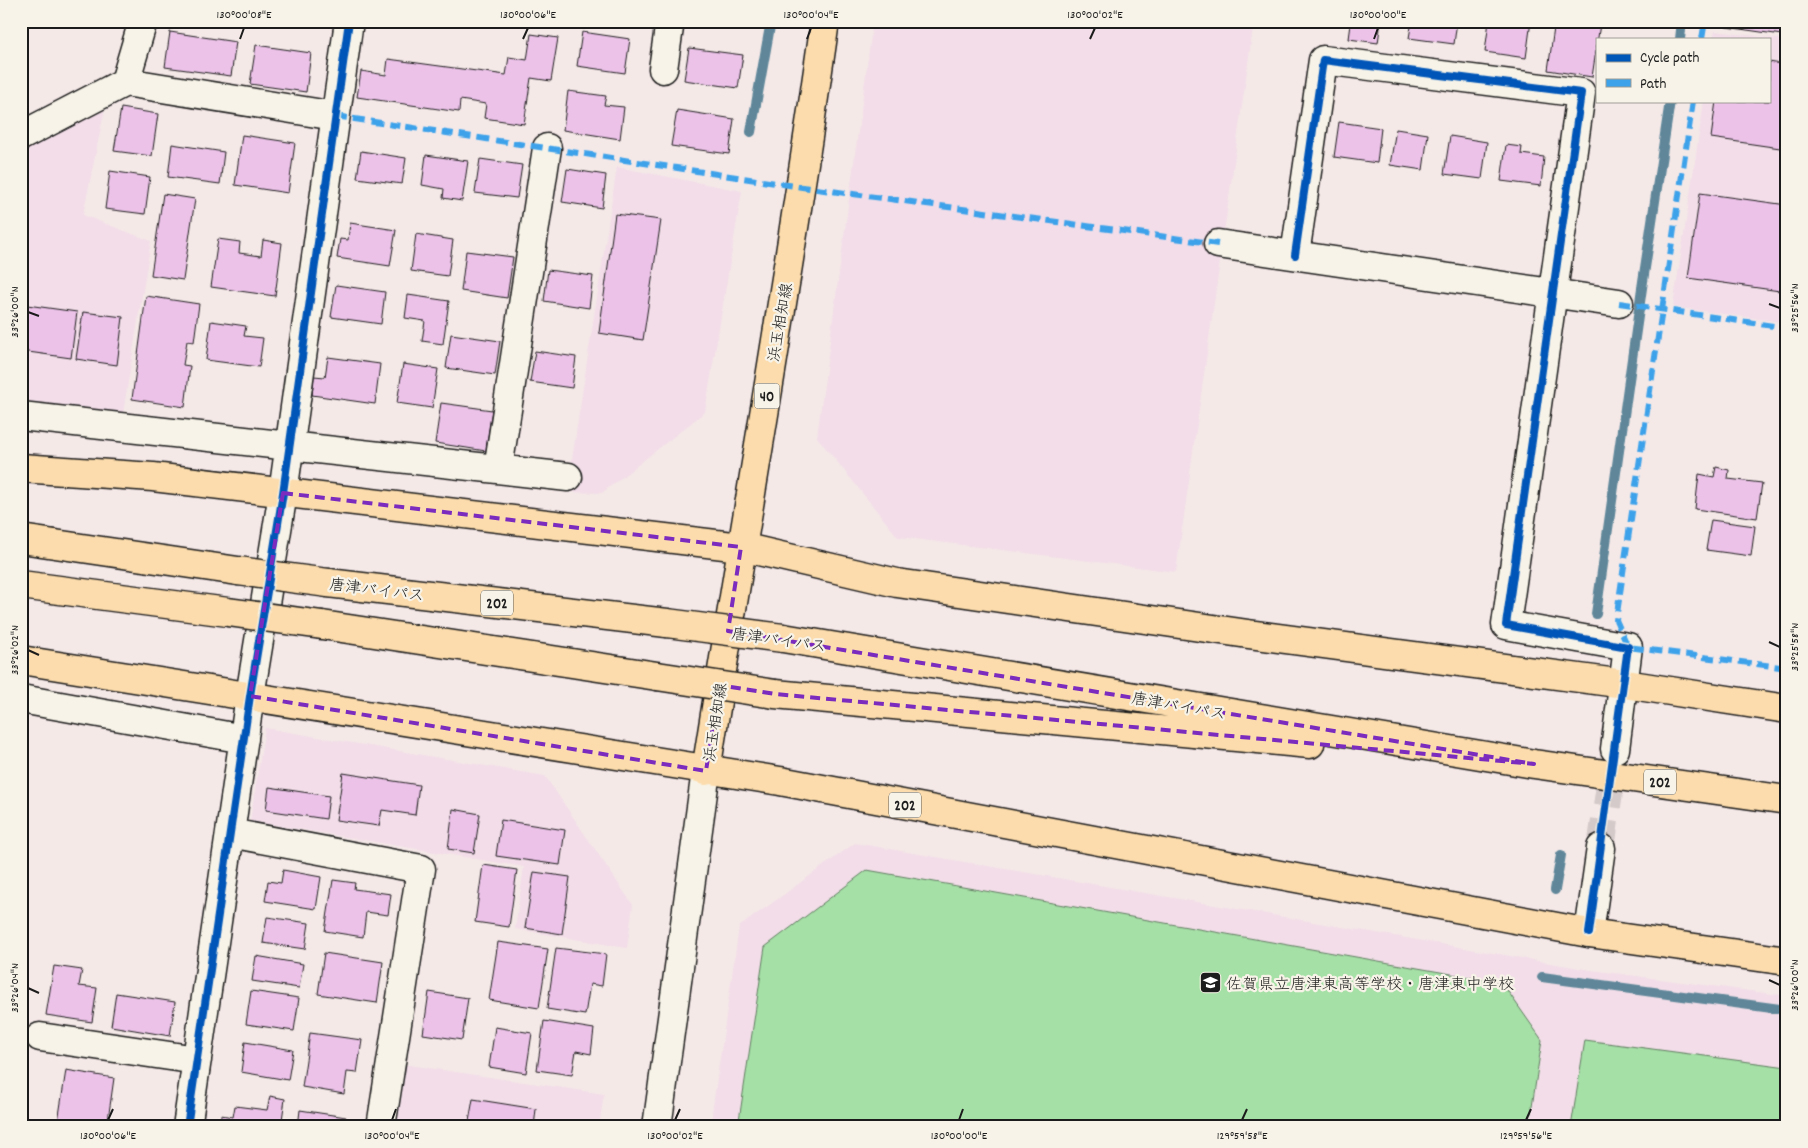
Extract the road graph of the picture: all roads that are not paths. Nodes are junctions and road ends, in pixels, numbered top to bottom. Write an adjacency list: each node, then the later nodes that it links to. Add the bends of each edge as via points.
1 (143, 21): 6 (street)
2 (349, 21): 7 (street)
3 (670, 21): 5 (street)
4 (825, 21): 21 (main road, 浜玉相知線 / 40, via 802,186)
5 (663, 69)
6 (125, 82): 7 (street); 8 (street)
7 (335, 116): 15 (street)
8 (21, 136)
9 (547, 148): 17 (street)
10 (1218, 244): 11 (street)
11 (1295, 255): 12 (street); 12 (street, via 1324,60 1580,93)
12 (1553, 293): 13 (street); 24 (street, via 1506,626 1628,648)
13 (1619, 303)
14 (21, 416): 15 (street)
15 (290, 446): 17 (street); 19 (street)
16 (21, 468): 19 (main road, via 153,477)
17 (498, 469): 18 (street)
18 (568, 477)
19 (283, 493): 21 (main road); 25 (street)
20 (21, 539): 30 (main road, 唐津バイパス / 202, bridge, via 328,583 783,638)
21 (741, 547): 24 (main road, via 897,583); 31 (main road, 浜玉相知線 / 40)
22 (21, 585): 30 (main road, 唐津バイパス / 202, bridge, via 322,625 774,694)
23 (21, 660): 25 (main road, 202)
24 (1625, 684): 27 (main road); 29 (street)
25 (250, 696): 28 (street); 31 (main road, 202)
26 (21, 699): 28 (street)
27 (1787, 708)
28 (244, 739): 33 (street)
29 (1616, 749)
30 (1534, 764): 32 (main road, 唐津バイパス / 202)
31 (706, 771): 35 (main road, 202, via 780,782); 41 (street)
32 (1787, 800)
33 (230, 833): 38 (street); 40 (street, via 421,869)
34 (1601, 848): 35 (street)
35 (1589, 933): 36 (main road, 202)
36 (1787, 961)
37 (40, 1037): 38 (street)
38 (197, 1060): 39 (street)
39 (187, 1127)
40 (381, 1127)
41 (657, 1127)

